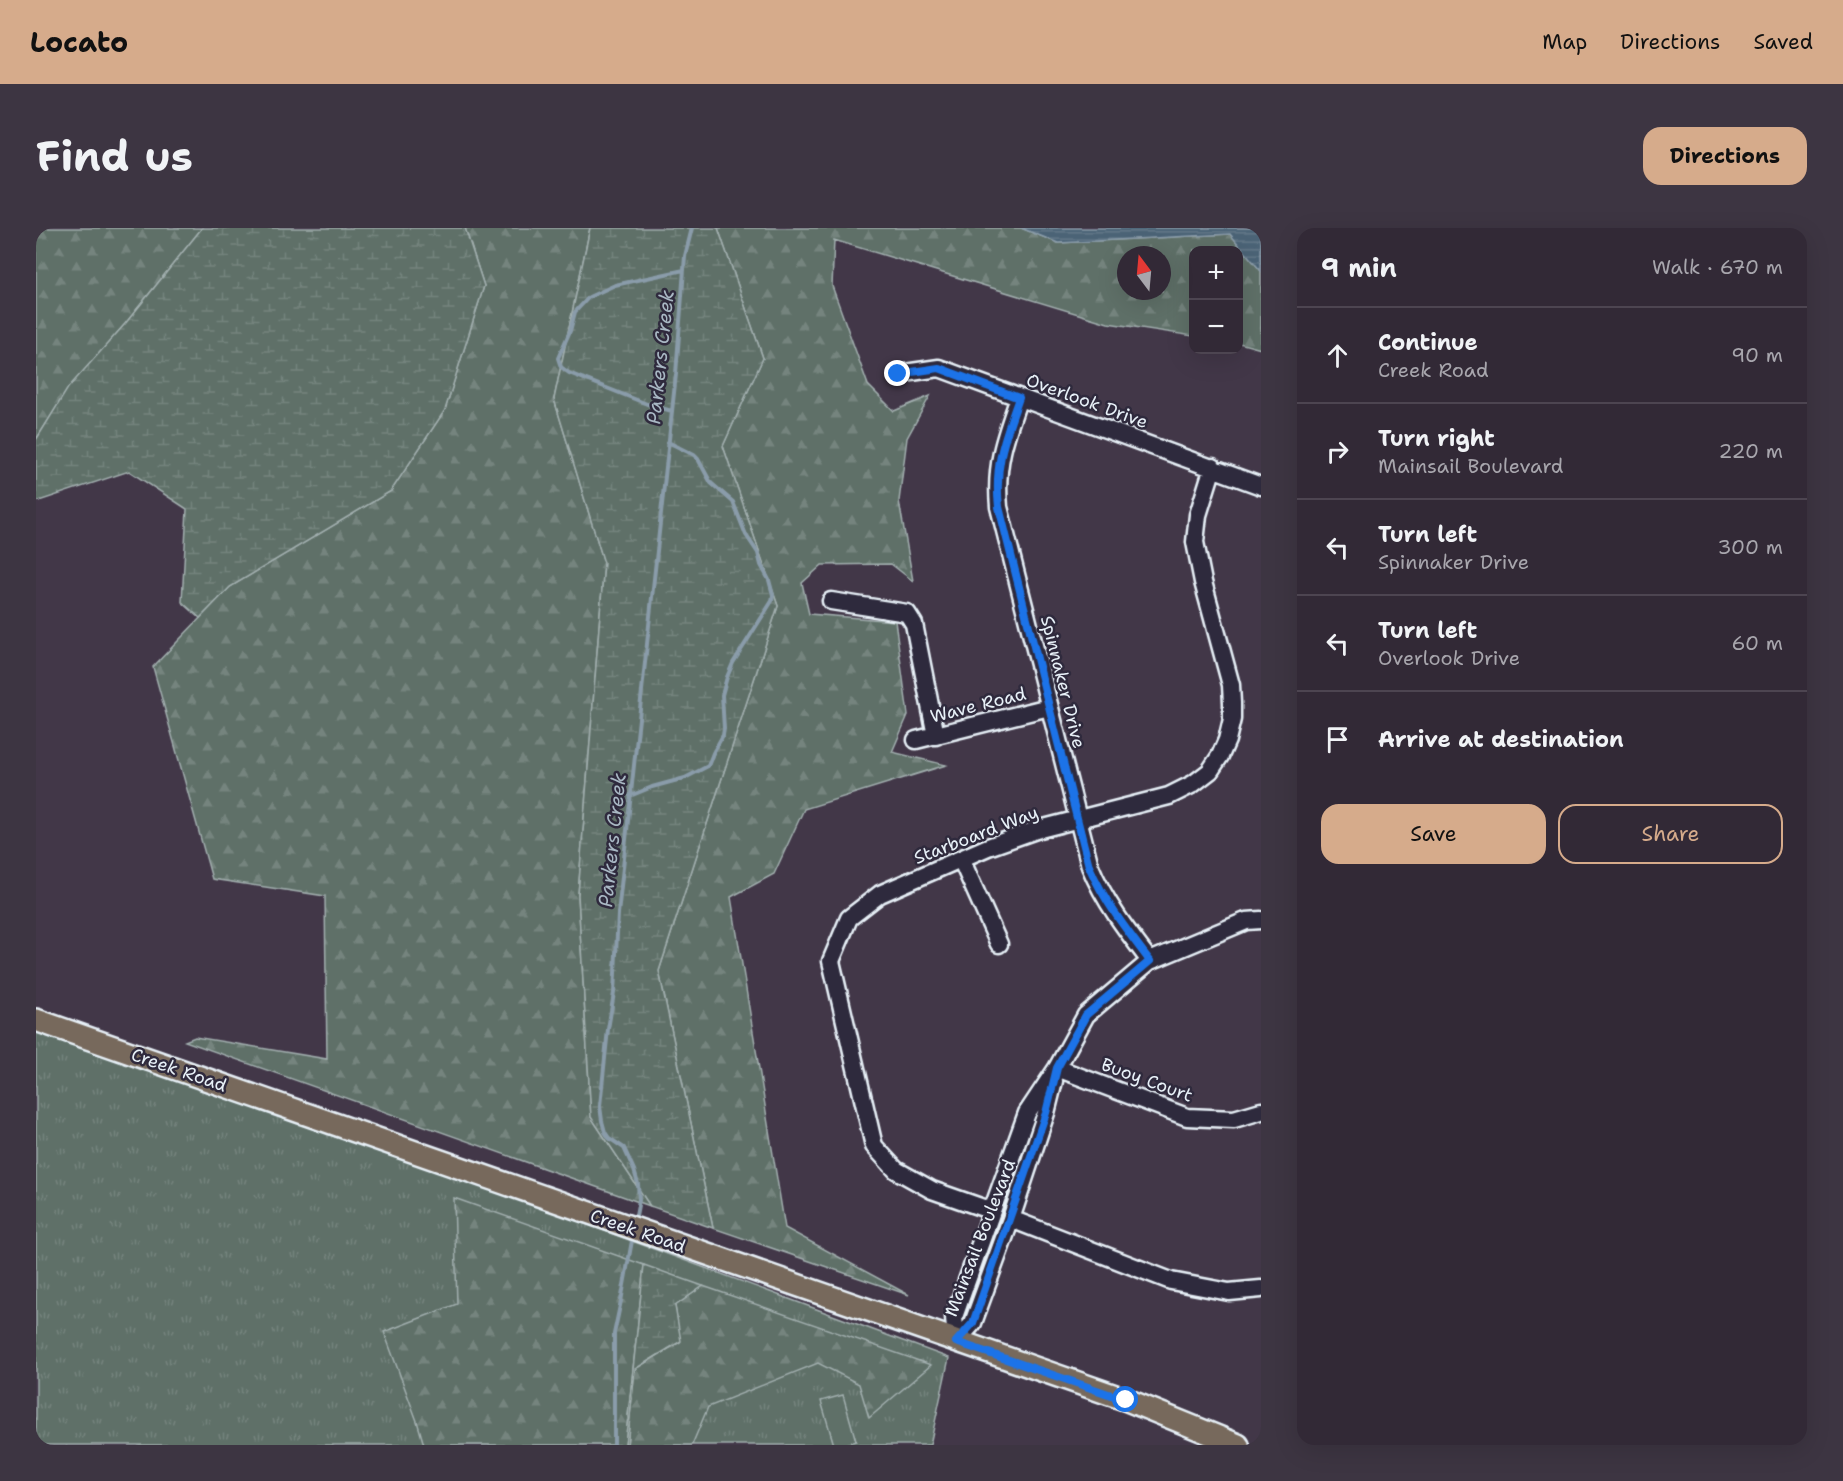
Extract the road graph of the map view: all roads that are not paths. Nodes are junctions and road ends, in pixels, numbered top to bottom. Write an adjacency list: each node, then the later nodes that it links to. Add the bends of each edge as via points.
1 (898, 374): 2 (street, Overlook Drive, via 939,368)
2 (1019, 398): 3 (street, Overlook Drive); 6 (street, Spinnaker Drive, via 1001,450 999,507)
3 (1214, 467): 4 (street, Overlook Drive); 9 (street, Starboard Way, via 1198,515 1195,542 1231,685 1232,719 1227,740 1210,771 1193,784 1169,796)
4 (1261, 486)
5 (831, 601): 7 (street, via 907,613 914,624)
6 (1049, 707): 7 (street, Wave Road); 9 (street, Spinnaker Drive)
7 (936, 736): 8 (street, Wave Road)
8 (916, 740)
9 (1078, 819): 10 (street, Starboard Way); 13 (street, Spinnaker Drive, via 1096,883)
10 (960, 858): 12 (street); 17 (street, Starboard Way, via 880,894 849,918 831,961 874,1146 896,1170 932,1190)
11 (1261, 920): 13 (street, Mainsail Boulevard, via 1246,921)
12 (999, 944)
13 (1150, 961): 15 (street, Mainsail Boulevard, via 1086,1015)
14 (36, 1020): 20 (main road, Creek Road)
15 (1057, 1068): 16 (street, Buoy Court, via 1187,1117 1234,1119); 17 (street, Mainsail Boulevard, via 1027,1113); 18 (street, Mainsail Boulevard)
16 (1261, 1111)
17 (992, 1211): 20 (street, Mainsail Boulevard, via 954,1317)
18 (1011, 1219): 19 (street, via 1171,1281 1229,1292); 20 (street, Mainsail Boulevard, via 973,1323)
19 (1261, 1289)
20 (956, 1342): 21 (main road, Creek Road, via 1126,1400)
21 (1238, 1445)

